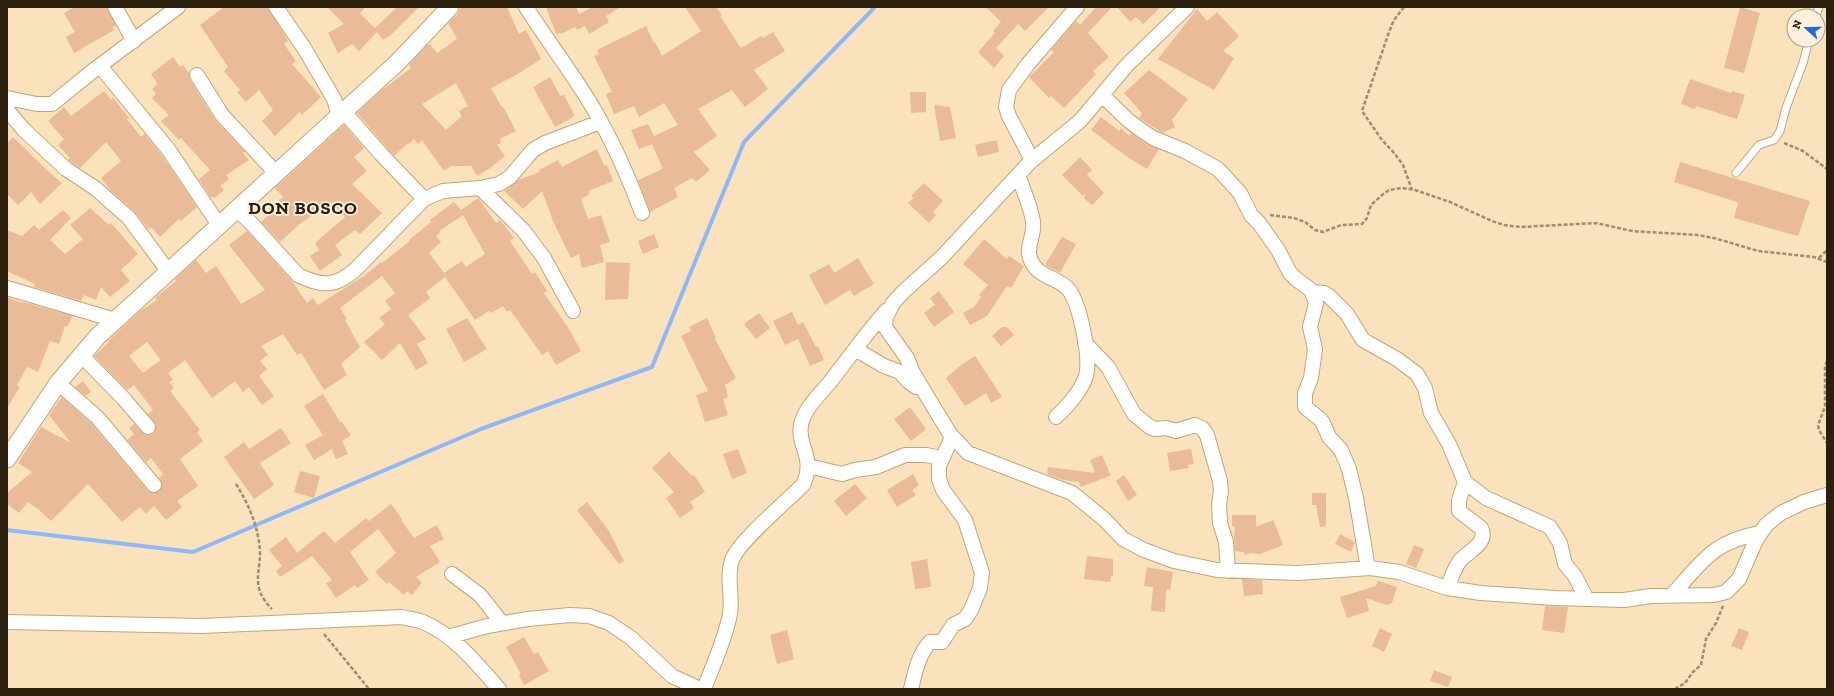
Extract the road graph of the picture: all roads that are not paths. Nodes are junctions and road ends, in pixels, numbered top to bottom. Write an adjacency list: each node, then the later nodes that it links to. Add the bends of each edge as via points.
1 (115, 7): 8 (street)
2 (178, 7): 8 (street)
3 (276, 7): 15 (street, via 304,48)
4 (450, 7): 15 (street, via 398,62)
5 (526, 7): 16 (street)
6 (1077, 7): 17 (street, via 1009,90 1006,106 1009,116)
7 (1187, 7): 12 (street, via 1127,65)
8 (134, 41): 10 (street)
9 (1807, 48): 19 (lane, via 1780,131 1774,140 1758,145)
10 (100, 66): 13 (street, via 52,104); 25 (street, via 168,149)
11 (197, 75): 18 (street, via 222,115)
12 (1102, 95): 17 (street, via 1080,121); 28 (street, via 1141,130 1218,169 1240,193 1278,250 1290,273)
13 (7, 98)
14 (7, 110): 26 (street, via 24,130 66,169 95,188 129,218)
15 (341, 114): 18 (street); 22 (street)
16 (600, 122): 21 (street, via 545,143 533,150 510,177 498,184); 24 (street, via 628,177)
17 (1032, 160): 20 (street)
18 (276, 173): 23 (street)
19 (1736, 173)
20 (1018, 175): 29 (street, via 941,258); 32 (street, via 1033,222 1030,258 1042,274 1068,290 1078,308)
21 (480, 188): 22 (street, via 443,191); 30 (street, via 523,230 544,258)
22 (424, 198): 23 (street, via 345,279 322,284 298,275)
23 (236, 209): 25 (street)
24 (642, 213)
25 (219, 225): 26 (street)
26 (168, 271): 31 (street)
27 (7, 288): 31 (street)
28 (1312, 292): 43 (street, via 1329,296 1347,314 1363,340 1397,359 1417,374 1431,413 1449,444); 47 (street, via 1316,303 1310,326 1315,349 1311,378 1305,393 1305,407 1324,423 1329,436 1341,450 1349,469)
29 (893, 304): 33 (street); 36 (street, via 885,327 907,358)
30 (573, 311)
31 (115, 320): 34 (street)
32 (1085, 343): 37 (street, via 1086,376); 48 (street, via 1108,367 1134,414 1150,427 1176,431 1195,425 1202,428 1207,436 1220,481 1220,524 1226,542)
33 (855, 348): 36 (street, via 884,366 900,372 912,385); 42 (street, via 811,404 801,425)
34 (81, 355): 35 (street); 38 (street, via 124,398)
35 (58, 383): 41 (street); 44 (street, via 97,417)
36 (922, 387): 39 (street)
37 (1056, 417)
38 (148, 427)
39 (952, 437): 40 (street); 48 (street, via 968,453 1072,493 1104,519 1123,539 1144,550 1174,560)
40 (942, 458): 42 (street, via 906,455 876,467 842,474); 59 (street, via 939,479 943,490 965,520 982,573 976,602 967,617 953,625 942,642 930,642 915,670)
41 (7, 459)
42 (808, 466): 58 (street, via 808,475 803,485 742,544 732,559 729,616)
43 (1465, 482): 50 (street, via 1459,500 1459,511 1481,528 1483,534 1476,548 1459,562); 52 (street, via 1486,498 1550,527 1560,543 1565,564 1575,576)
44 (154, 485)
45 (1827, 495): 46 (street, via 1781,513)
46 (1760, 533): 51 (street, via 1721,545 1698,564); 51 (street, via 1739,579 1726,592)
47 (1368, 568): 48 (street, via 1298,573); 50 (street, via 1399,572)
48 (1228, 571)
49 (452, 574): 54 (street, via 480,595)
50 (1447, 588): 52 (street, via 1481,593)
51 (1672, 595): 52 (street, via 1624,600)
52 (1586, 598)
53 (7, 622): 55 (street, via 202,626 402,617 422,622)
54 (502, 623): 55 (street); 57 (street, via 570,615 590,616 609,623 631,638 672,676)
55 (448, 637): 56 (street, via 470,656)
56 (499, 689)
57 (700, 689)
58 (704, 689)
59 (911, 689)

